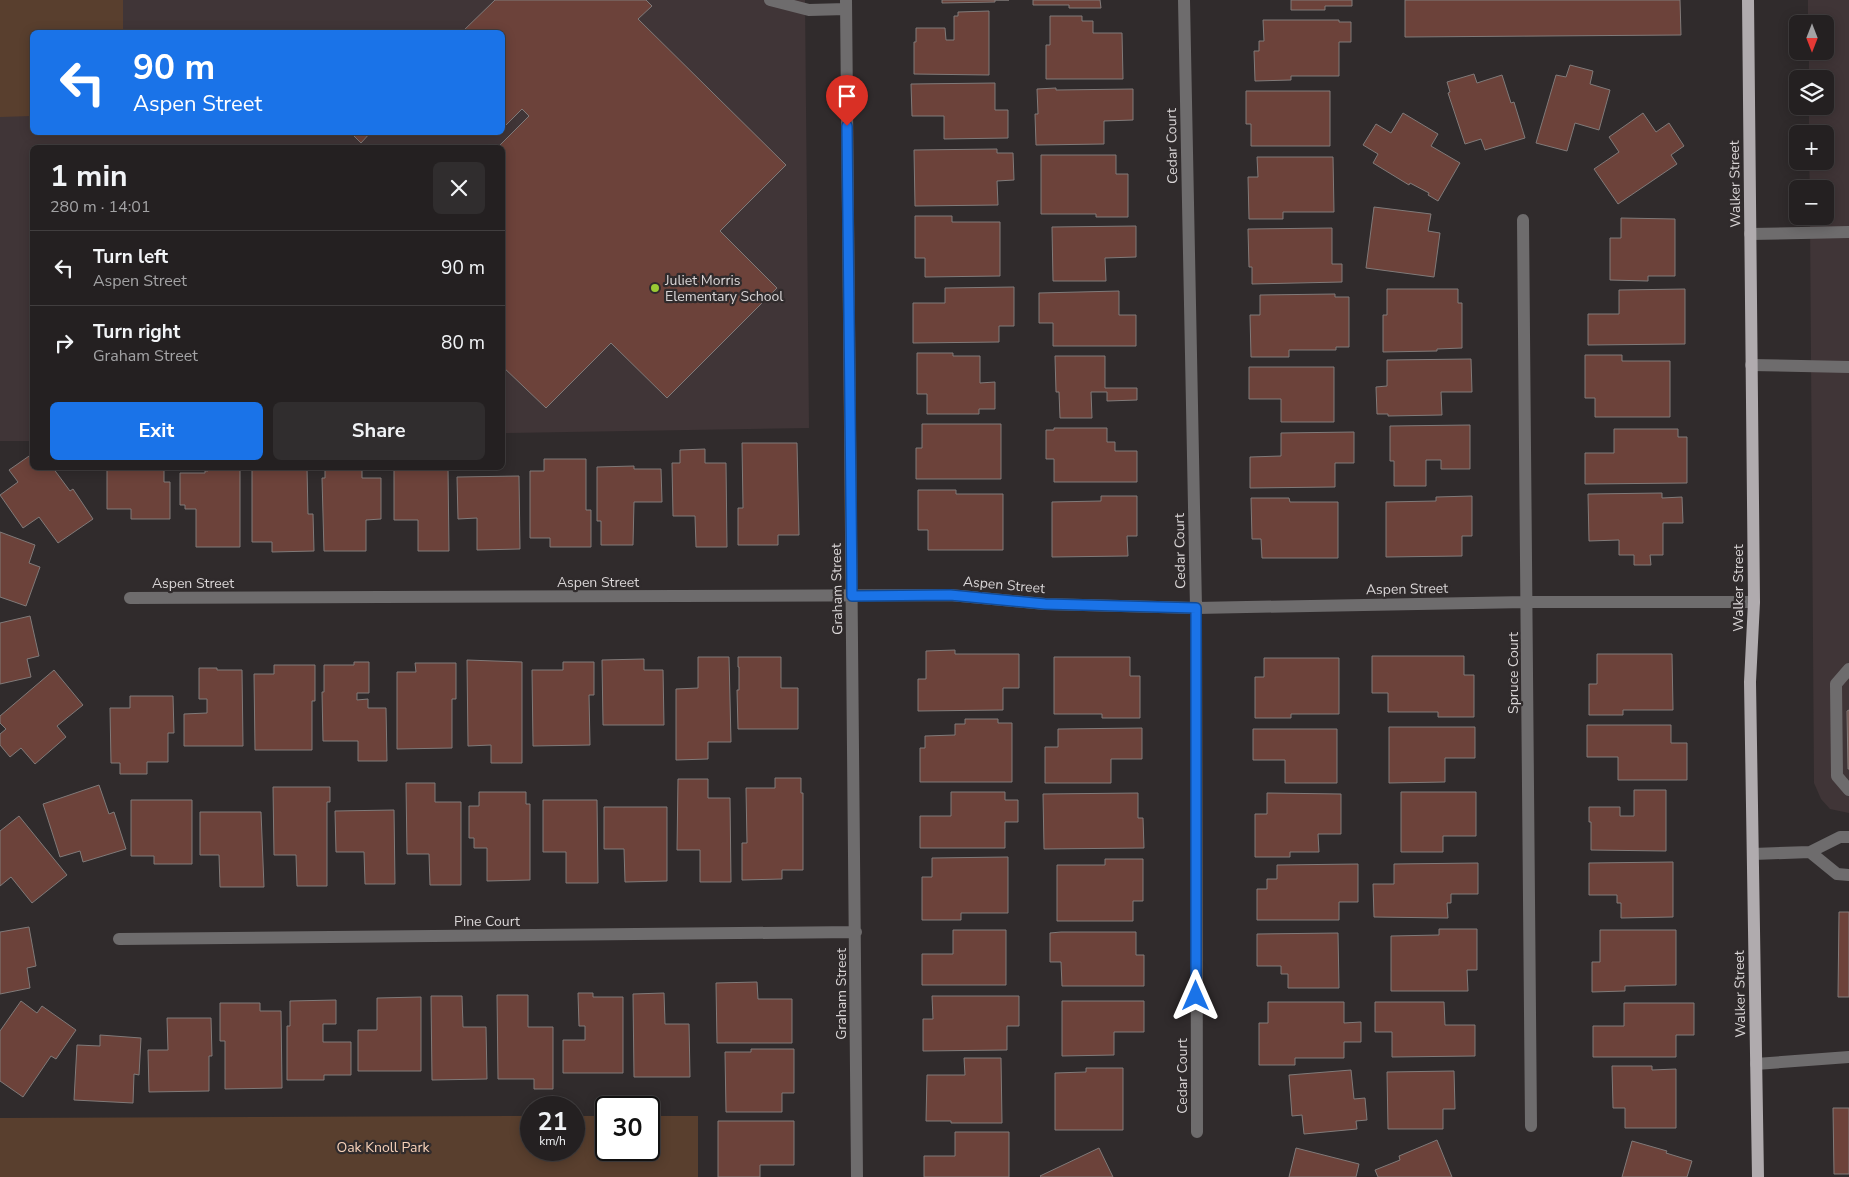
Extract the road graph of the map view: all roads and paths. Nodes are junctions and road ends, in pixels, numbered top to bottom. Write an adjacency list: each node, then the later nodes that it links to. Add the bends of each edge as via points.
1 (770, 0): 4 (street, via 809,10)
2 (1184, 0): 14 (street, Cedar Court)
3 (1748, 0): 7 (main road, Walker Street)
4 (846, 4): 10 (street, Graham Street)
5 (1522, 220): 12 (street, Spruce Court)
6 (1849, 232): 7 (street)
7 (1750, 234): 8 (main road, Walker Street)
8 (1751, 365): 9 (street); 13 (main road, Walker Street)
9 (1849, 368)
10 (852, 596): 11 (street, Aspen Street); 14 (street, Aspen Street, via 950,595 1045,604); 21 (street, Graham Street)
11 (130, 598)
12 (1527, 602): 13 (street, Aspen Street); 14 (street, Aspen Street); 25 (street, Spruce Court)
13 (1754, 602): 19 (main road, Walker Street, via 1750,682)
14 (1196, 608): 26 (street, Cedar Court)
15 (1849, 669): 16 (street, via 1836,684 1837,776)
16 (1849, 790)
17 (1849, 837): 18 (street, via 1840,837)
18 (1810, 852): 19 (street); 20 (street, via 1837,874)
19 (1753, 854): 24 (main road, Walker Street)
20 (1849, 875)
21 (856, 932): 22 (street, Pine Court); 27 (street, Graham Street)
22 (119, 939)
23 (1849, 1057): 24 (street)
24 (1756, 1064): 28 (main road, Walker Street)
25 (1531, 1126)
26 (1197, 1132)
27 (857, 1177)
28 (1758, 1177)

